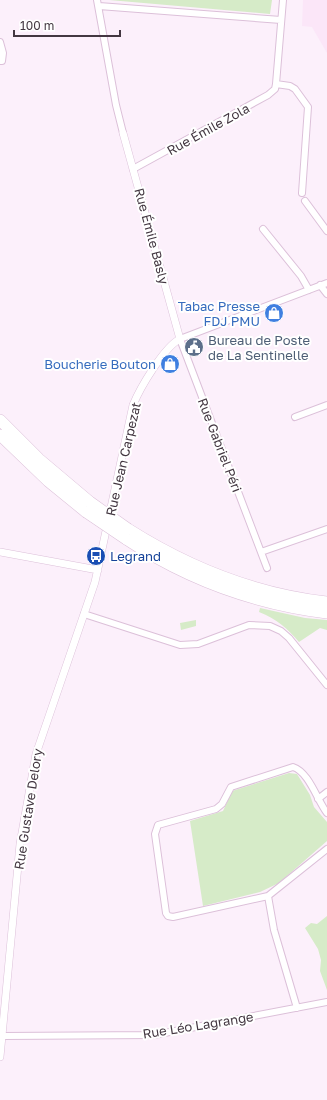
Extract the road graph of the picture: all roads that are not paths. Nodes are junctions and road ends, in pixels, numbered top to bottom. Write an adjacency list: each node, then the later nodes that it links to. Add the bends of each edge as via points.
1 (283, 0): 3 (street)
2 (98, 3): 3 (street); 7 (street)
3 (281, 20): 6 (street)
4 (0, 42): 5 (street, via 3,53)
5 (1, 61)
6 (276, 84): 8 (street, Rue Émile Zola, via 268,96); 9 (street, via 295,89 308,107)
7 (123, 133): 8 (street, Rue Émile Basly)
8 (133, 169): 19 (street, Rue Émile Basly)
9 (302, 193)
10 (305, 201): 12 (street)
11 (327, 218): 12 (street)
12 (321, 223): 14 (street)
13 (263, 229): 17 (street, via 301,276)
14 (327, 231)
15 (327, 283): 16 (street)
16 (320, 285): 17 (street); 18 (street)
17 (309, 290): 19 (street)
18 (327, 294)
19 (180, 339): 28 (street, Rue Gabriel Péri); 30 (street, Rue Jean Carpezat, via 172,345 144,382 133,405)
20 (327, 405): 21 (street)
21 (295, 417)
22 (0, 420): 24 (highway)
23 (0, 435): 24 (highway, via 48,481)
24 (88, 507): 26 (highway, bridge)
25 (327, 529): 28 (street)
26 (127, 534): 31 (highway, via 228,578 274,593); 32 (highway, via 172,566 225,589 265,601)
27 (0, 552): 30 (street)
28 (261, 552): 29 (street, Rue Gabriel Péri)
29 (267, 568)
30 (98, 570): 33 (street, Rue Gustave Delory)
31 (327, 602)
32 (327, 613)
33 (84, 614): 34 (street, via 180,645 198,644 249,625 270,626 289,638); 42 (street, Rue Gustave Delory, via 36,754 20,844)
34 (327, 684)
35 (327, 792): 36 (street)
36 (318, 799): 37 (street); 39 (street, via 300,770 290,767 231,787 222,804 216,809 160,824 155,828 168,916)
37 (327, 813)
38 (327, 849): 39 (street)
39 (268, 896): 41 (street, via 273,926)
40 (327, 1002): 41 (street, Rue Léo Lagrange)
41 (297, 1008): 42 (street, Rue Léo Lagrange, via 154,1035)
42 (3, 1036): 43 (street, Rue Gustave Delory)
43 (0, 1057)

